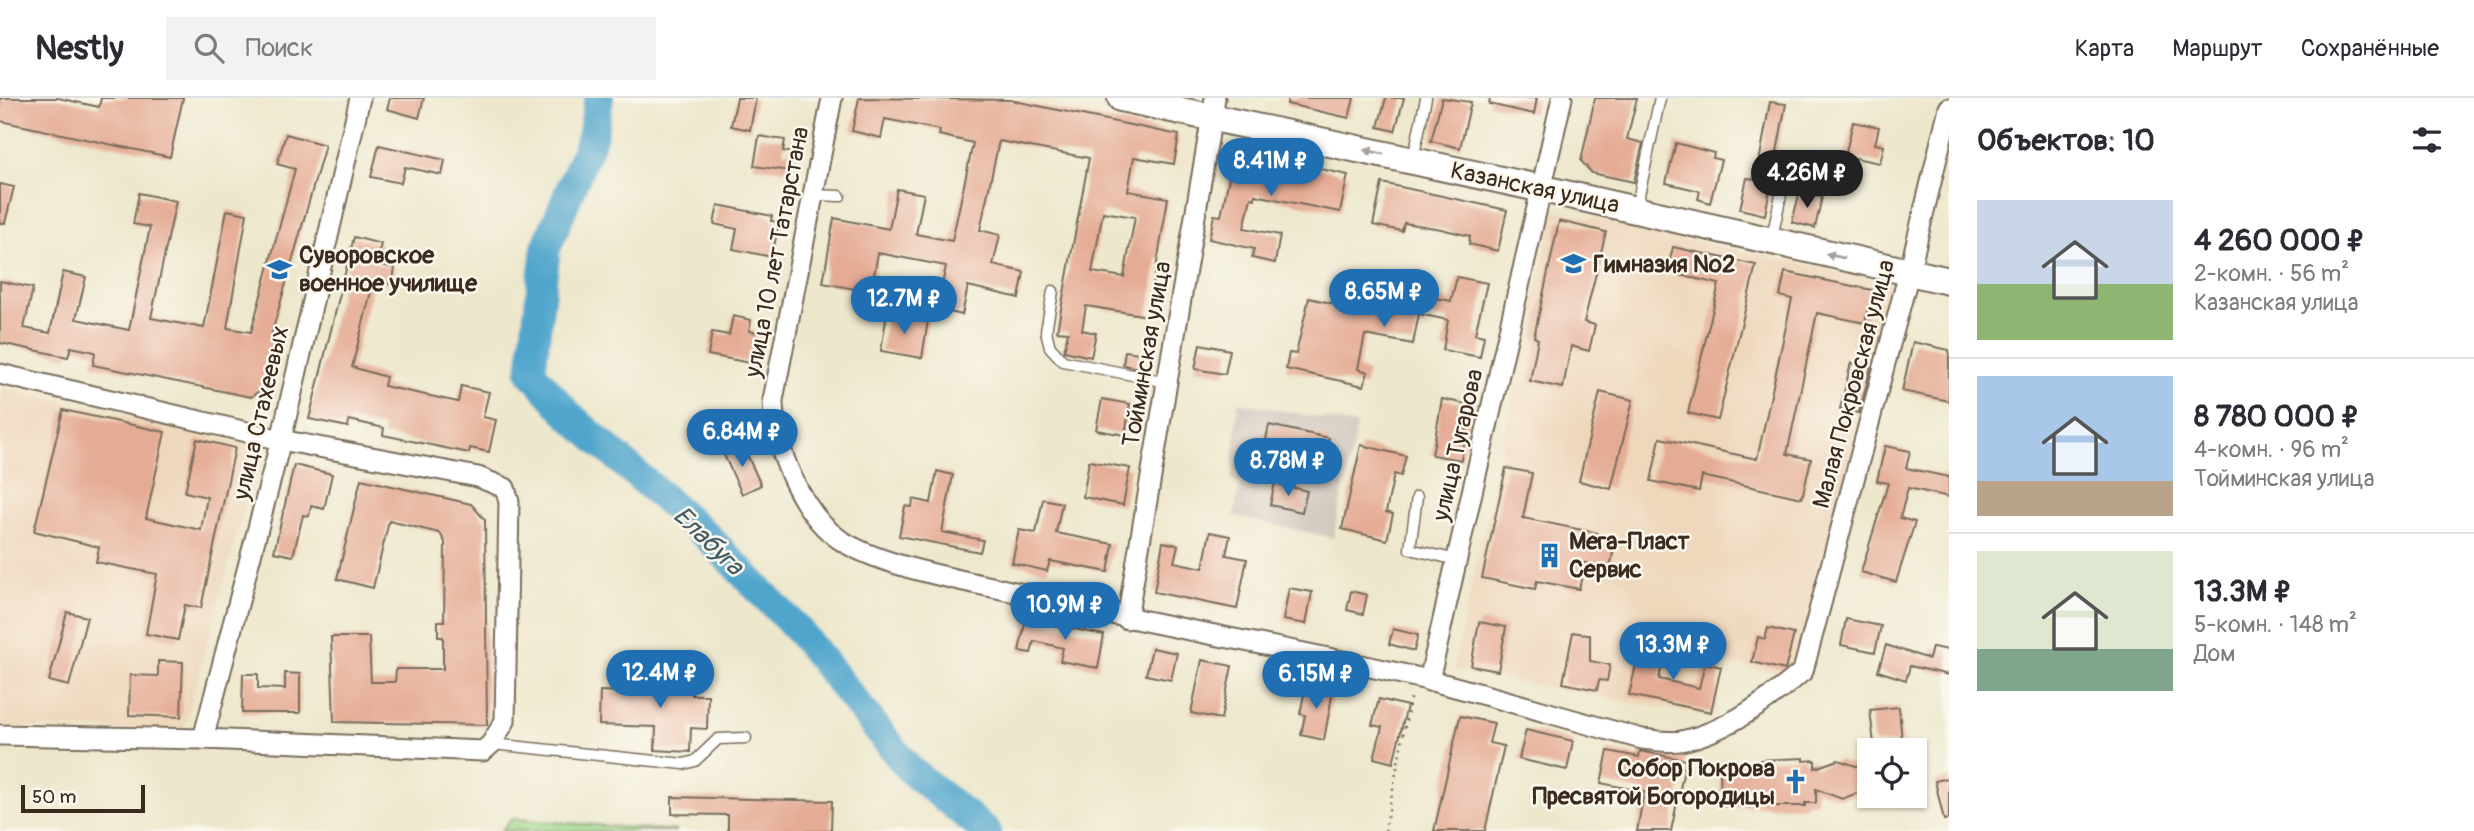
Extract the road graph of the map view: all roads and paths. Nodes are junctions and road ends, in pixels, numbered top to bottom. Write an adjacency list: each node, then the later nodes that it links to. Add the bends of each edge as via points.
1 (360, 98): 21 (street, улица Стахеевых)
2 (832, 98): 12 (street, улица 10 лет Татарстана)
3 (1121, 98): 7 (street, Казанская улица)
4 (1426, 98): 10 (lane)
5 (1562, 98): 11 (street, улица Тугарова)
6 (1660, 98): 14 (lane)
7 (1214, 108): 10 (street, Казанская улица, one-way to 7); 20 (street, Тойминская улица)
8 (1949, 108): 16 (street, Малая Покровская улица)
9 (1788, 160): 15 (lane)
10 (1412, 161): 11 (street, Казанская улица)
11 (1543, 189): 14 (street, Казанская улица); 23 (street, улица Тугарова)
12 (813, 195): 13 (lane); 24 (street, улица 10 лет Татарстана, via 773,419 788,466 816,516 827,530 870,556)
13 (839, 196)
14 (1636, 210): 15 (street, Казанская улица)
15 (1772, 242): 16 (street, Казанская улица, one-way to 15)
16 (1909, 274): 17 (street, Казанская улица); 25 (street, Малая Покровская улица)
17 (1949, 281)
18 (1053, 291): 20 (lane, via 1046,331 1050,347 1063,361)
19 (0, 374): 21 (street)
20 (1167, 382): 24 (street, Тойминская улица)
21 (281, 440): 28 (street, улица Стахеевых); 30 (street, via 478,477 505,488 509,502 505,721)
22 (1417, 497): 23 (lane, via 1410,549)
23 (1457, 560): 26 (street, улица Тугарова)
24 (1127, 619): 26 (street, улица 10 лет Татарстана)
25 (1803, 671): 26 (street, улица 10 лет Татарстана, via 1766,702 1680,741 1642,739)
26 (1421, 679): 31 (path)
27 (0, 735): 28 (street)
28 (203, 738): 30 (street, via 483,751)
29 (746, 738): 30 (lane, via 718,738 695,761 684,764)
30 (491, 744)
31 (1385, 831)

